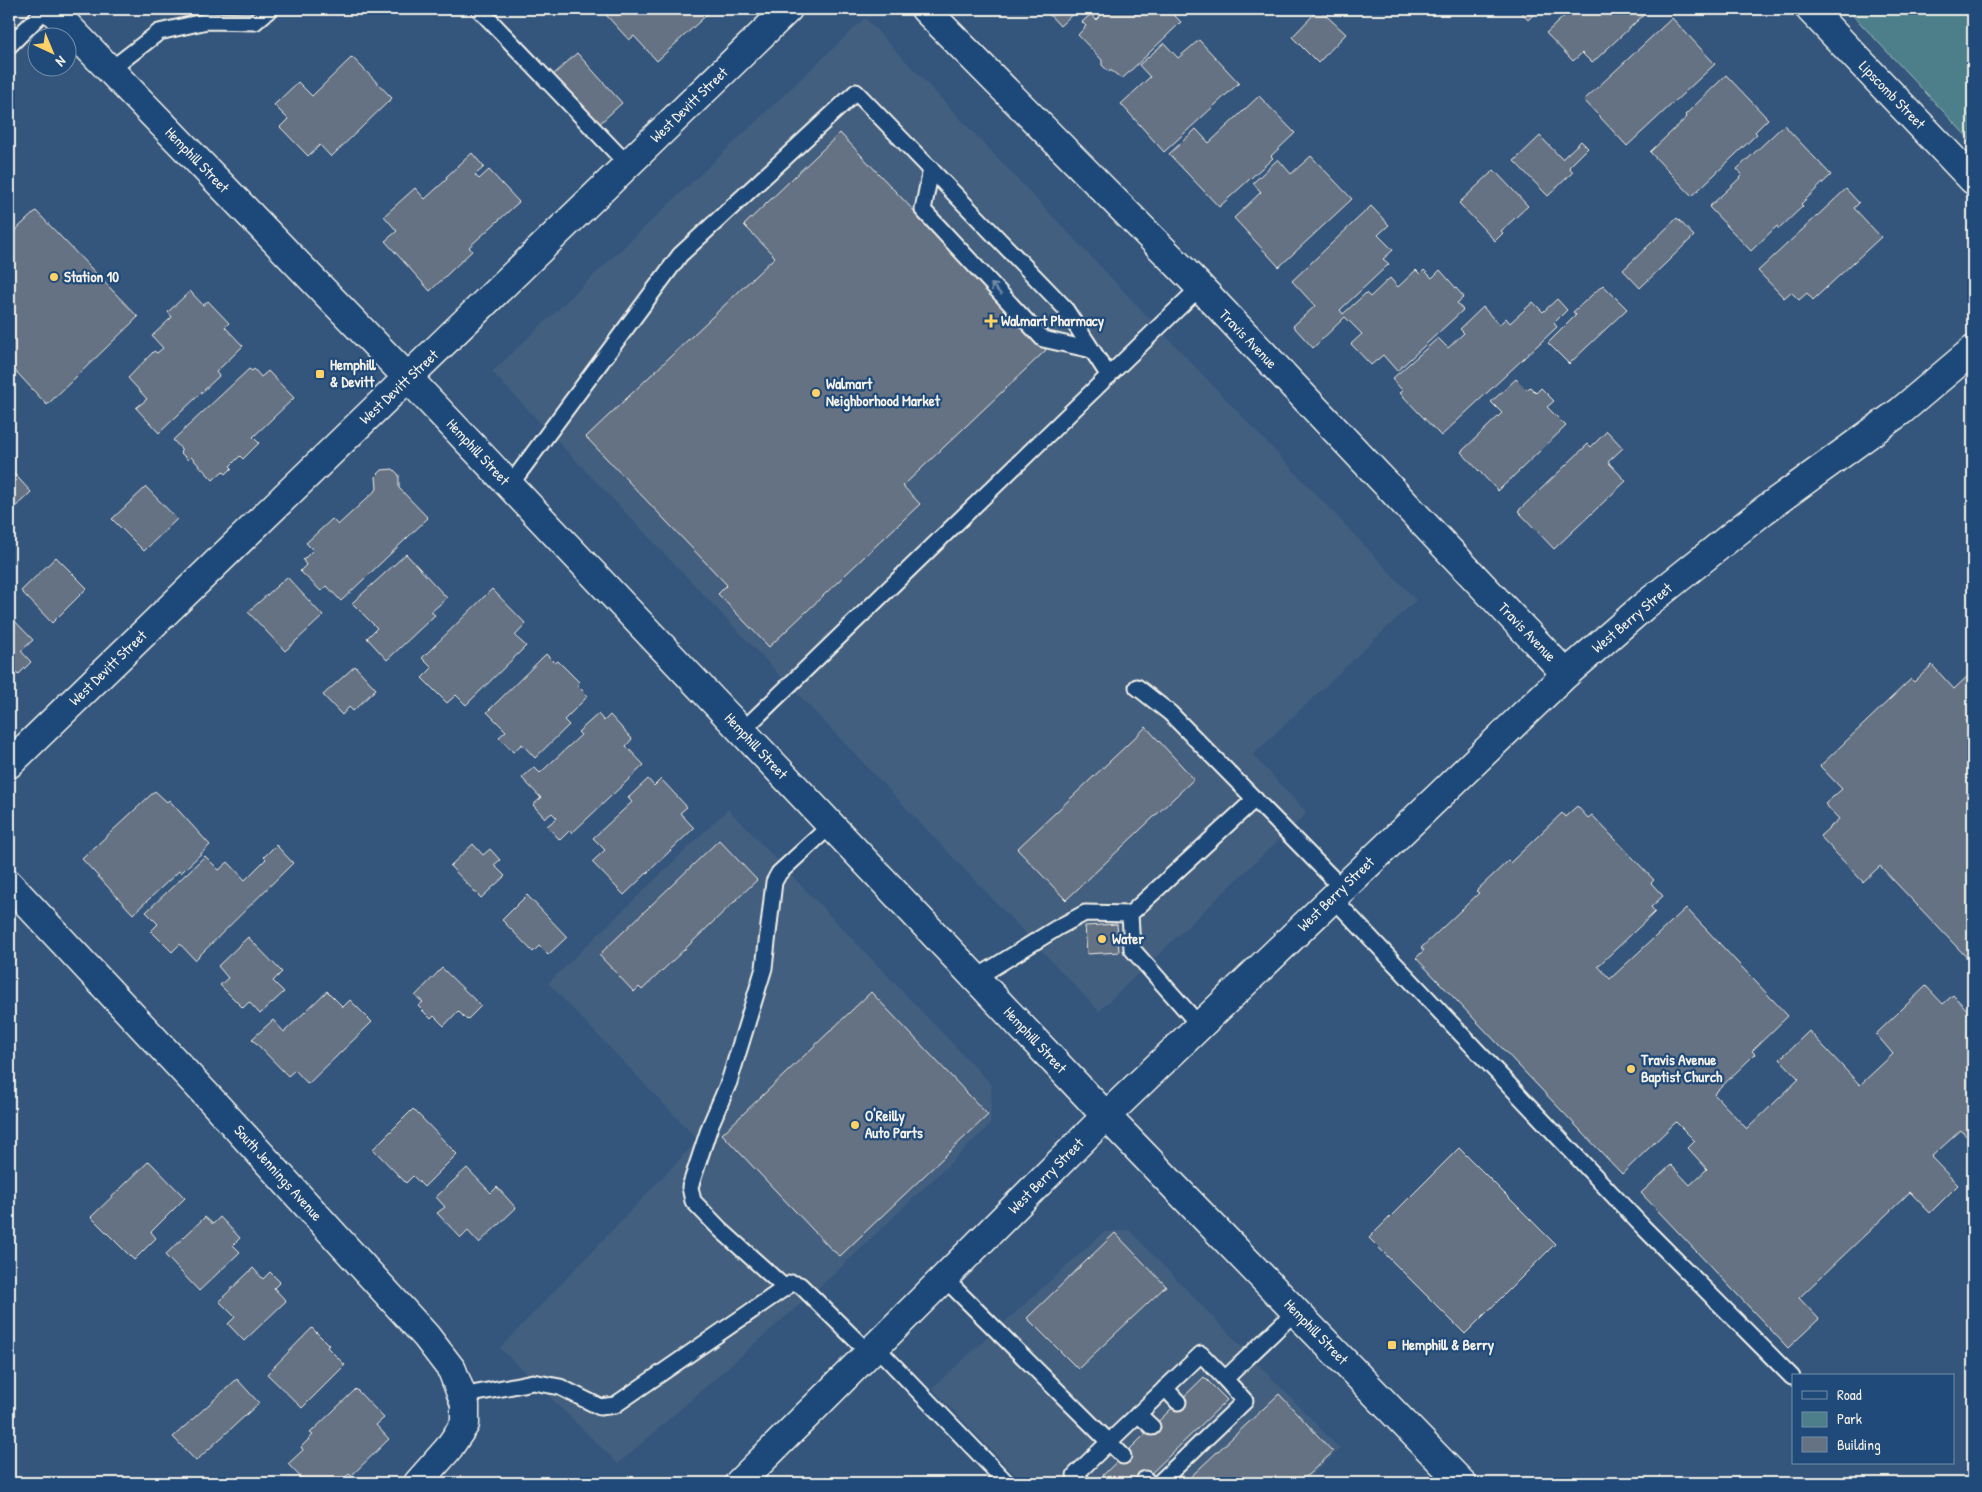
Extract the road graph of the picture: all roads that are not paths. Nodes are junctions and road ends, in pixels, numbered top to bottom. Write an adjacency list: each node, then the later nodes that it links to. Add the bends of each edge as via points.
1 (46, 9): 8 (lane)
2 (51, 9): 9 (main road, Hemphill Street)
3 (270, 9): 9 (lane, via 256,22 207,21 159,32)
4 (479, 9): 10 (lane)
5 (788, 9): 10 (main road, West Devitt Street)
6 (924, 9): 13 (main road, Travis Avenue)
7 (1810, 9): 12 (main road, Lipscomb Street)
8 (9, 46)
9 (110, 70): 17 (main road, Hemphill Street)
10 (628, 165): 17 (main road, West Devitt Street)
11 (931, 169): 14 (lane, via 1064,307); 14 (lane, one-way to 11, via 1043,339 923,210); 18 (lane, via 856,92 680,256)
12 (1973, 180)
13 (1200, 287): 16 (lane); 19 (main road, Travis Avenue)
14 (1092, 350): 16 (lane)
15 (1973, 350): 19 (main road, West Berry Street, via 1901,410 1763,511 1644,606)
16 (1109, 376): 21 (lane)
17 (408, 378): 18 (main road, Hemphill Street); 22 (main road, West Devitt Street)
18 (510, 486): 21 (main road, Hemphill Street)
19 (1566, 674): 26 (main road, West Berry Street)
20 (1137, 687): 23 (lane, via 1170,713)
21 (742, 731): 24 (main road, Hemphill Street)
22 (9, 764)
23 (1254, 799): 26 (lane); 27 (lane)
24 (831, 825): 28 (main road, Hemphill Street); 32 (lane, via 779,873 774,882 764,968 729,1082 690,1187 693,1201)
25 (9, 884): 38 (main road, South Jennings Avenue, via 214,1102 426,1336 452,1370)
26 (1337, 893): 29 (main road, West Berry Street); 35 (lane, via 1643,1227)
27 (1130, 914): 28 (lane, via 1085,913); 29 (lane, via 1132,950)
28 (976, 978): 30 (main road, Hemphill Street)
29 (1200, 1026): 30 (main road, West Berry Street)
30 (1106, 1116): 31 (main road, West Berry Street); 33 (main road, Hemphill Street)
31 (944, 1278): 34 (main road, West Berry Street); 42 (lane)
32 (784, 1287): 34 (lane, via 792,1283 800,1286); 38 (lane, via 615,1405 600,1407 560,1388 533,1382)
33 (1296, 1311): 36 (lane); 49 (main road, Hemphill Street)
34 (873, 1350): 46 (main road, West Berry Street); 47 (lane)
35 (1792, 1377)
36 (1225, 1379): 37 (lane, via 1201,1354); 44 (lane, via 1245,1401 1205,1430)
37 (1165, 1388): 39 (lane); 40 (lane)
38 (462, 1396): 45 (main road, South Jennings Avenue, via 465,1424)
39 (1178, 1402)
40 (1138, 1414): 41 (lane); 42 (lane)
41 (1152, 1427)
42 (1109, 1442): 43 (lane); 48 (lane, via 1075,1475)
43 (1122, 1456)
44 (1151, 1482)
45 (418, 1483)
46 (739, 1483)
47 (1007, 1483)
48 (1083, 1483)
49 (1462, 1483)

